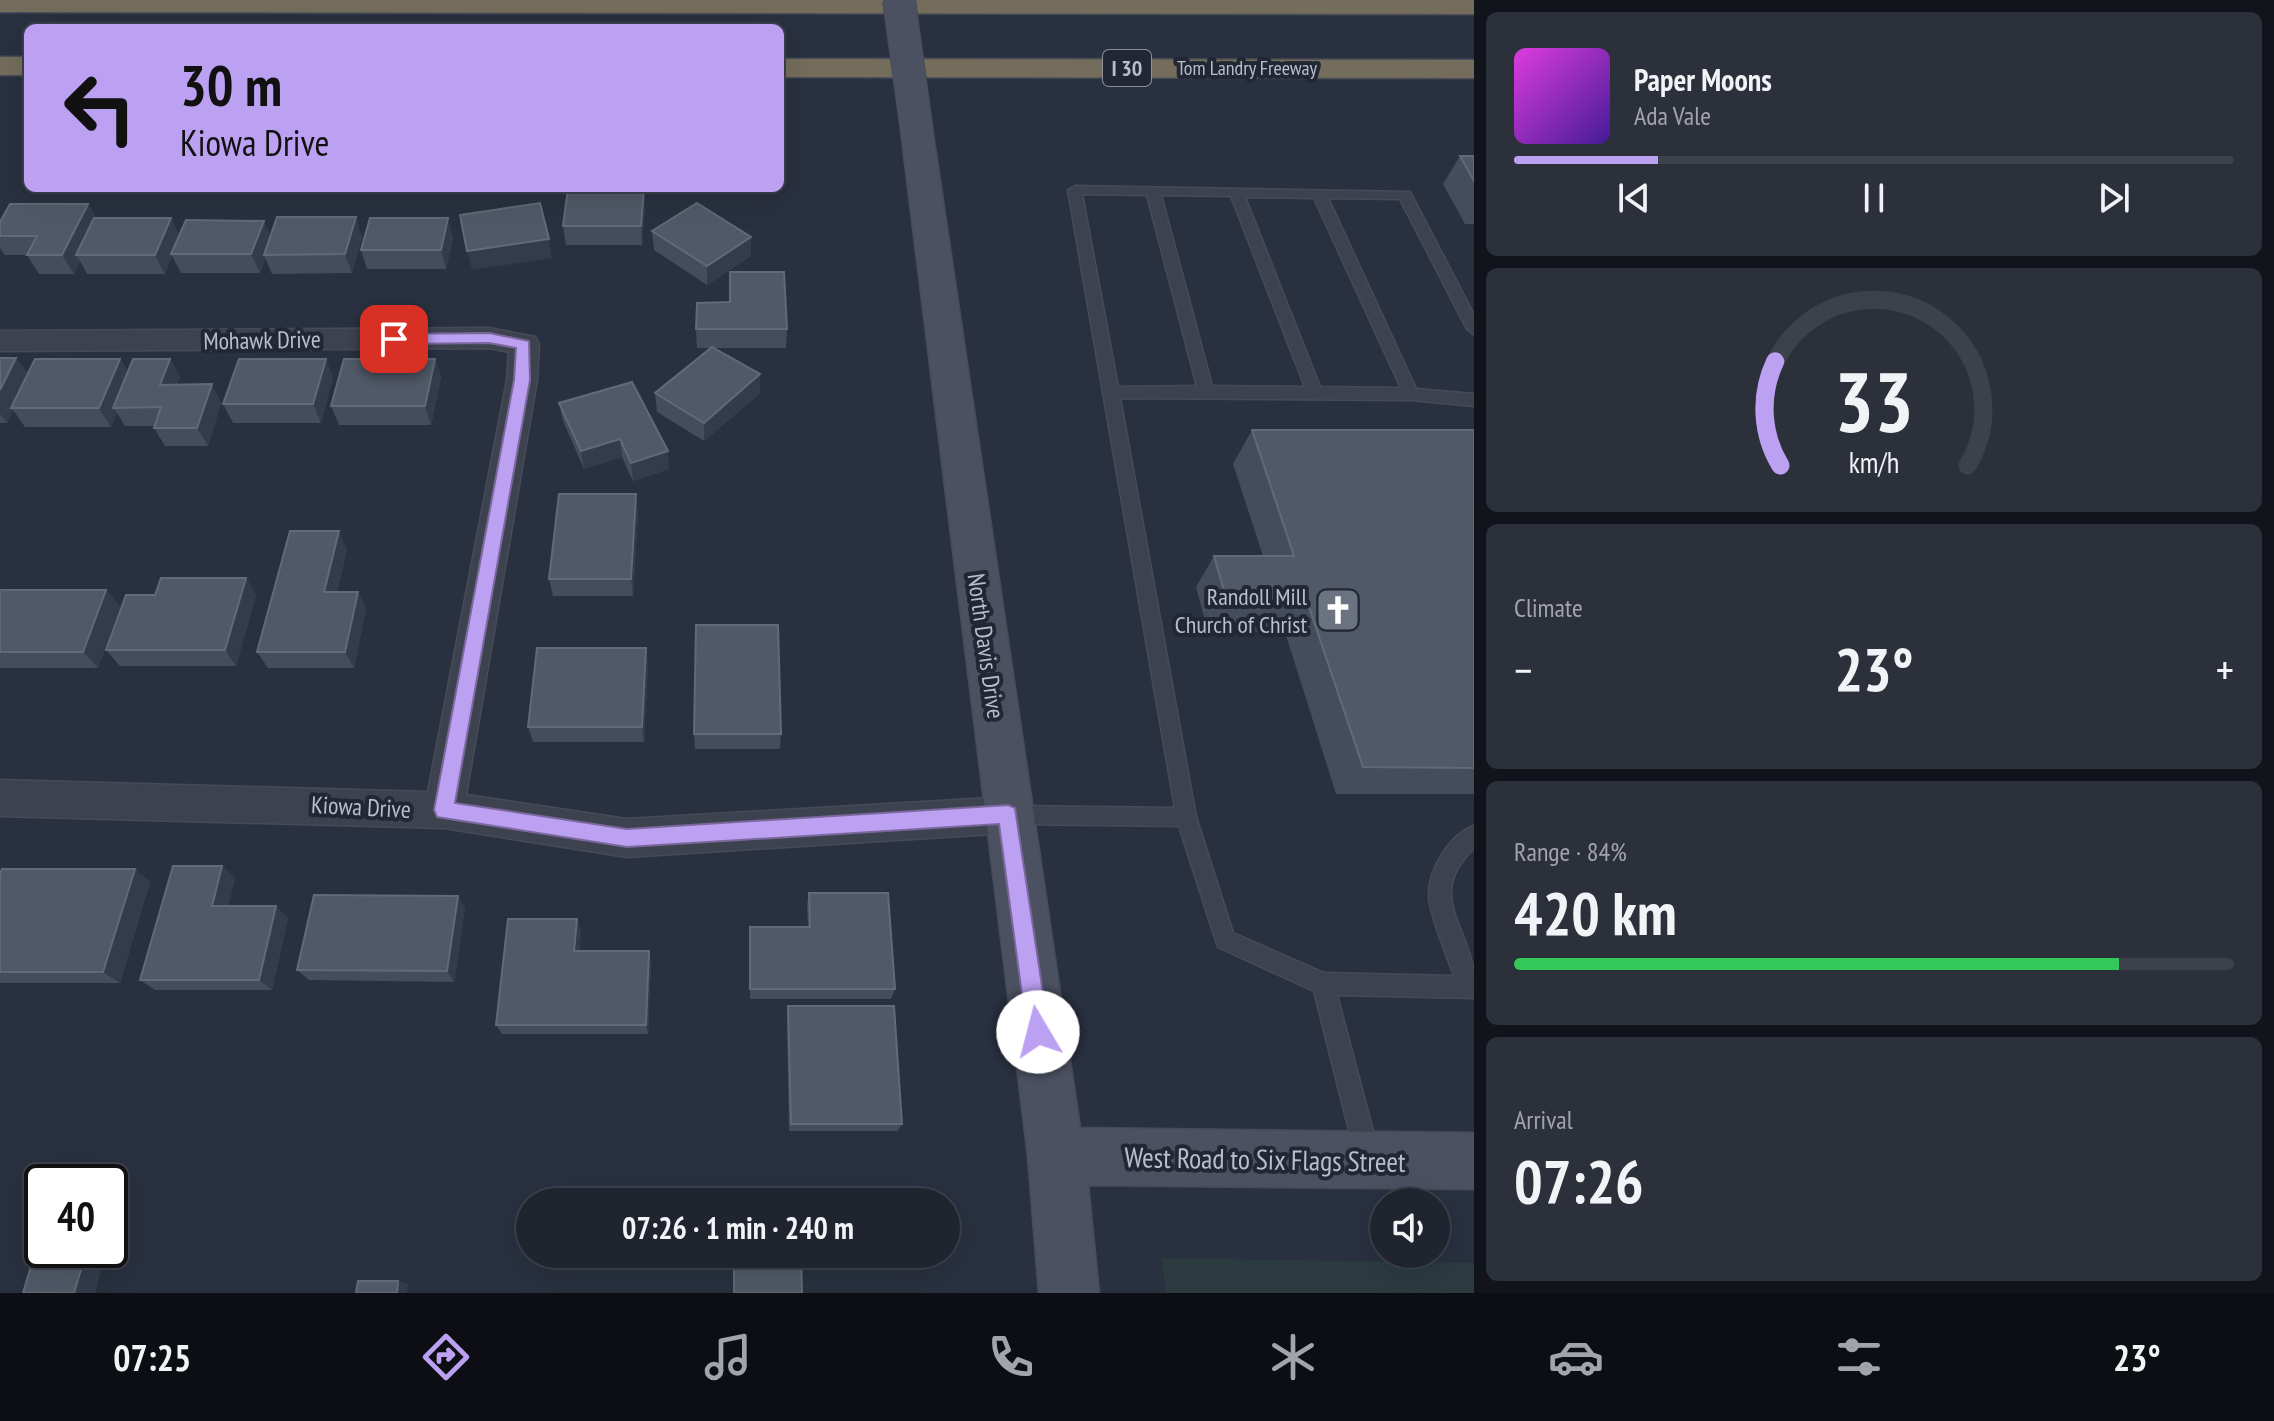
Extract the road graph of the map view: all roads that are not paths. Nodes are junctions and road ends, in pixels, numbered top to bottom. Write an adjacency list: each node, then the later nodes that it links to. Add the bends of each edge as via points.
1 (899, 0): 22 (street, North Davis Drive, bridge)
2 (1181, 0): 3 (highway)
3 (1053, 3): 4 (highway); 5 (highway)
4 (0, 4)
5 (1474, 6)
6 (0, 66): 7 (highway)
7 (24, 66)
8 (784, 68): 9 (highway, Tom Landry Freeway / I 30)
9 (1474, 69)
10 (1153, 191): 11 (lane); 15 (lane); 16 (lane, via 1075,190)
11 (1236, 192): 12 (lane); 17 (lane)
12 (1319, 193): 13 (lane, via 1405,195); 18 (lane)
13 (1474, 329)
14 (0, 341): 21 (street, Mohawk Drive, via 489,338 524,344 522,380)
15 (1206, 391): 16 (lane); 17 (lane)
16 (1111, 393): 23 (lane)
17 (1315, 393): 18 (lane)
18 (1411, 394): 19 (lane)
19 (1474, 400)
20 (0, 798): 21 (street, Kiowa Drive)
21 (444, 810): 22 (street, Kiowa Drive, via 627,838)
22 (1008, 815): 23 (lane); 27 (street, North Davis Drive)
23 (1186, 817): 25 (lane, via 1225,940)
24 (1474, 835): 26 (lane, via 1448,860 1439,897)
25 (1323, 984): 26 (lane); 28 (lane)
26 (1471, 987)
27 (1056, 1156): 28 (street, West Road to Six Flags Street); 30 (street, North Davis Drive)
28 (1368, 1159): 29 (street, West Road to Six Flags Street)
29 (1474, 1161)
30 (1069, 1293)

